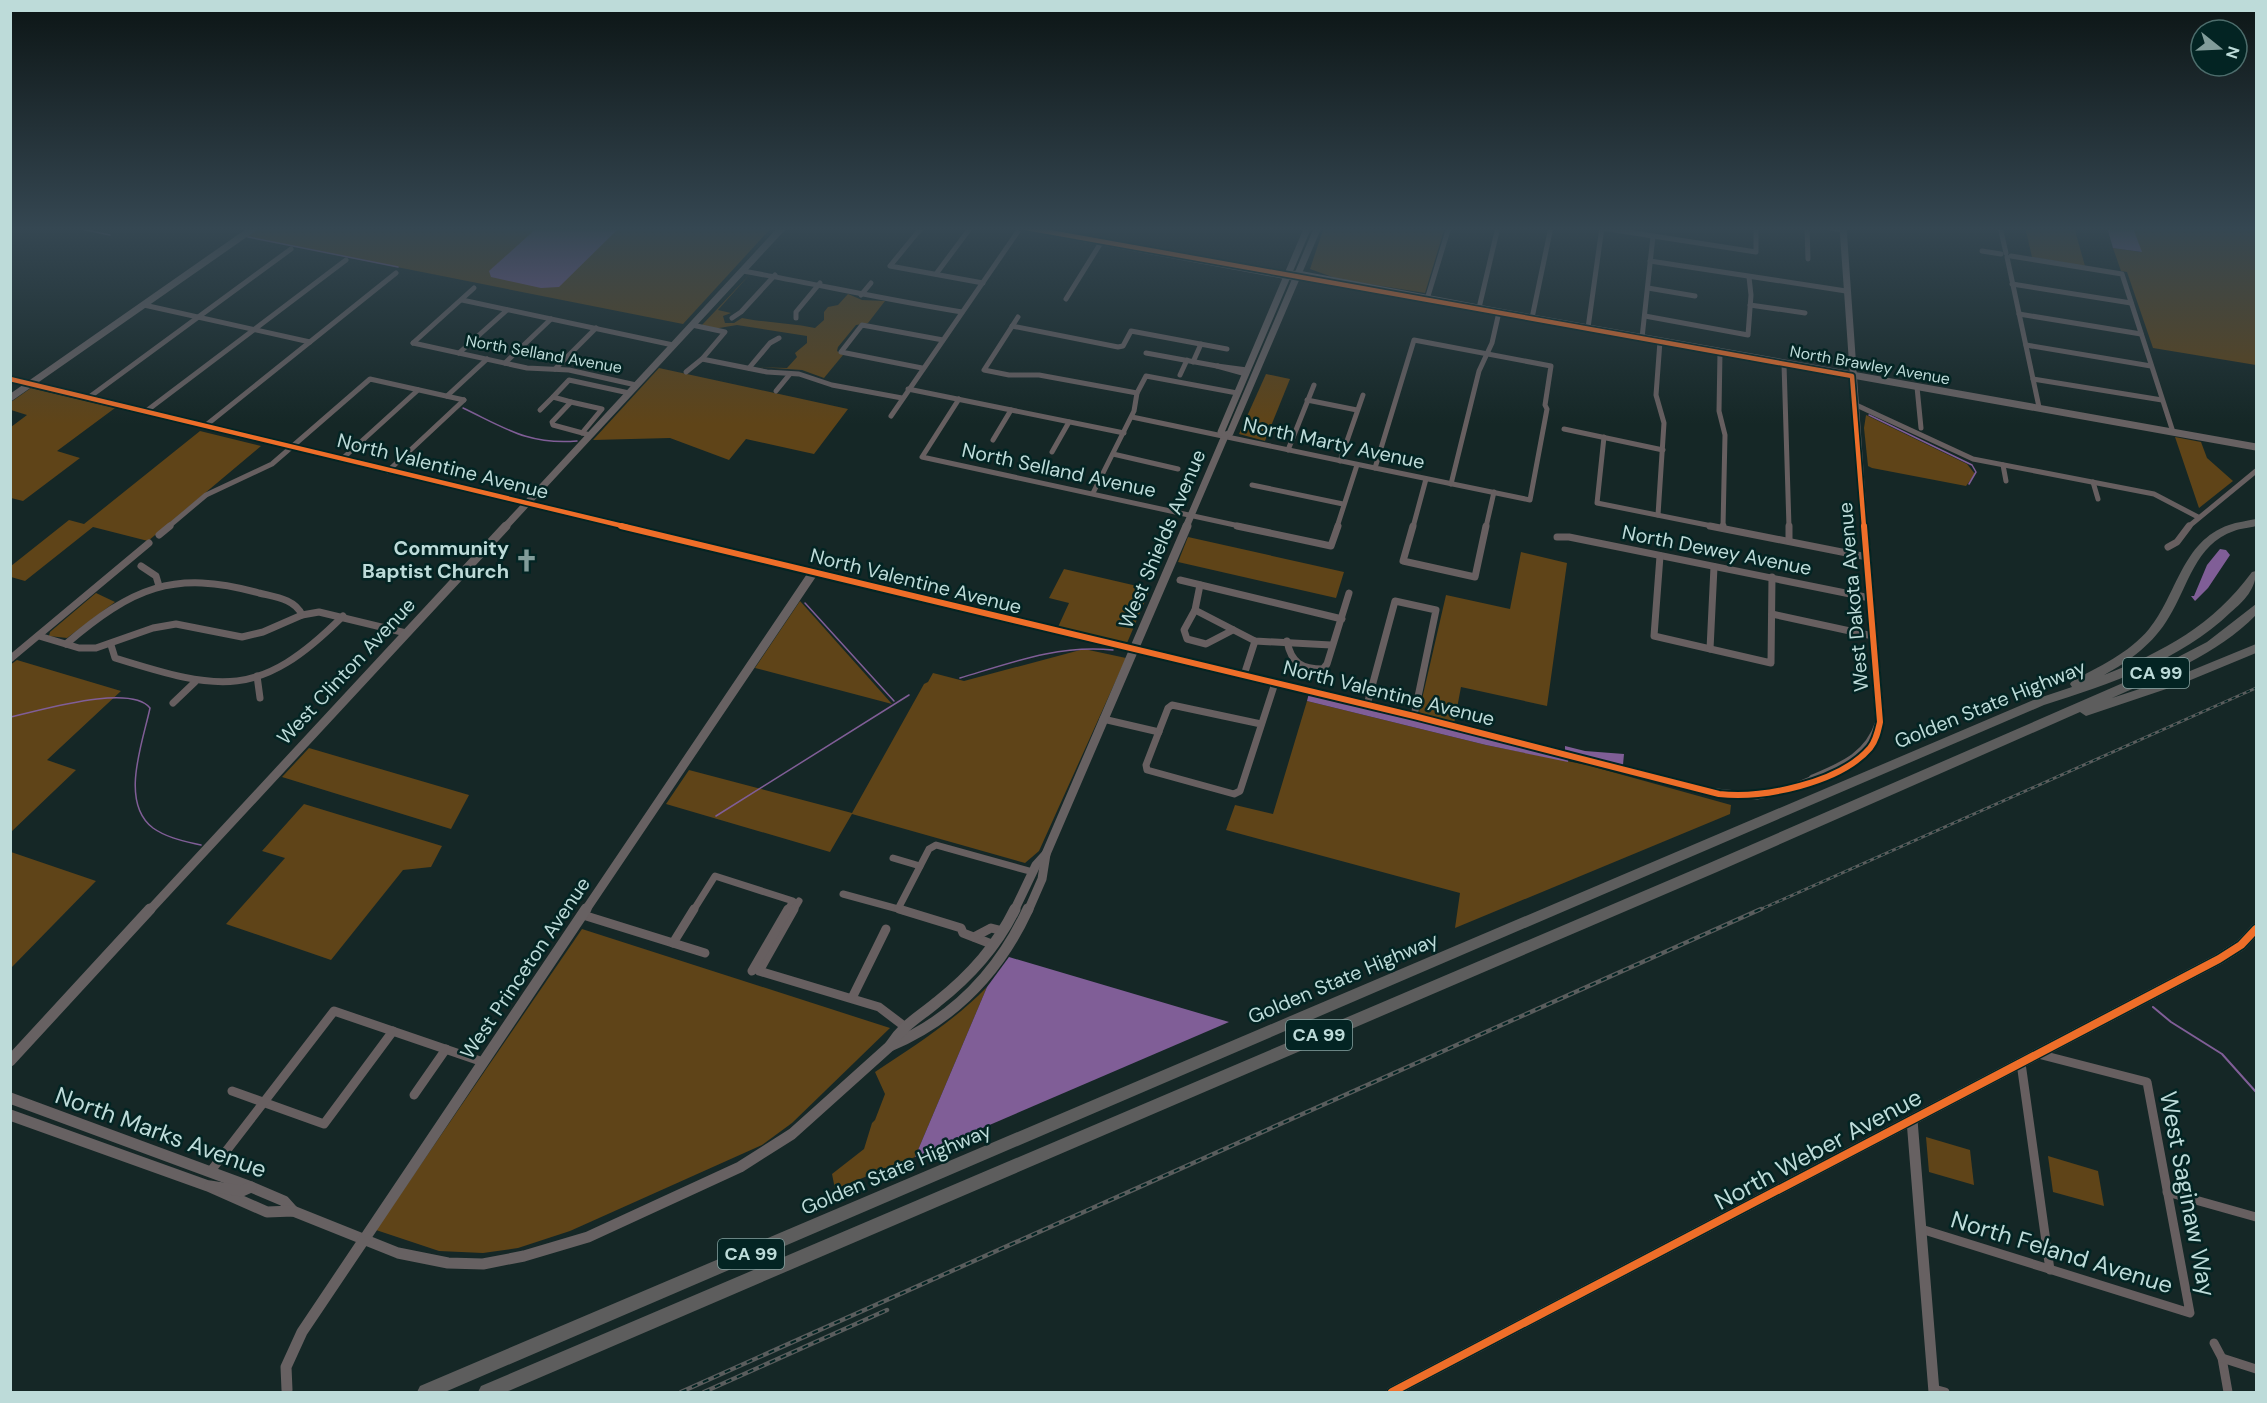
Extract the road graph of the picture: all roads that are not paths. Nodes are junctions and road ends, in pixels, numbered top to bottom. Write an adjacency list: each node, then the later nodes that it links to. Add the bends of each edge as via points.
1 (161, 292): 36 (street)
2 (232, 292): 45 (street)
3 (304, 292): 56 (street)
4 (372, 292): 63 (street)
5 (470, 292): 34 (street)
6 (723, 292): 53 (street, West Clinton Avenue)
7 (759, 292): 47 (street)
8 (812, 292): 48 (street, via 796,312)
9 (852, 292): 30 (street)
10 (863, 292): 30 (street)
11 (976, 292): 40 (street)
12 (1070, 292): 33 (street)
13 (1280, 292): 51 (street, West Shields Avenue)
14 (1290, 292): 60 (street, West Shields Avenue)
15 (1379, 292): 38 (street, North Brawley Avenue)
16 (1390, 292): 29 (street)
17 (1401, 292): 29 (street, North Brawley Avenue)
18 (1429, 292): 31 (street)
19 (1483, 292): 38 (street)
20 (1537, 292): 49 (street)
21 (1593, 292): 55 (street)
22 (1648, 292): 44 (street)
23 (1674, 292): 32 (street)
24 (1750, 292): 37 (street)
25 (1846, 292): 87 (street, West Dakota Avenue)
26 (2014, 292): 43 (street)
27 (2065, 292): 35 (street)
28 (2128, 292): 35 (street)
29 (1411, 294): 31 (street, North Brawley Avenue)
30 (861, 295): 40 (street)
31 (1428, 296): 38 (street, North Brawley Avenue)
32 (1695, 296)
33 (1066, 299)
34 (462, 300): 39 (street); 70 (street, North Selland Avenue, via 413,343)
35 (2131, 303): 57 (street)
36 (144, 304): 45 (street); 90 (street)
37 (1750, 305): 42 (street); 44 (street, via 1748,335)
38 (1479, 308): 41 (street, North Brawley Avenue)
39 (507, 310): 50 (street); 70 (street)
40 (962, 312): 61 (street)
41 (1499, 312): 49 (street, North Brawley Avenue); 72 (street)
42 (1805, 313)
43 (2019, 314): 57 (street); 67 (street)
44 (1645, 316): 59 (street)
45 (198, 317): 56 (street); 104 (street)
46 (1018, 317): 52 (street)
47 (732, 318)
48 (796, 318)
49 (1532, 318): 55 (street, North Brawley Avenue)
50 (551, 319): 54 (street); 76 (street)
51 (1268, 321): 60 (street, via 1272,325); 64 (street, West Shields Avenue)
52 (1012, 326): 65 (street, via 1118,347 1123,346 1131,331); 98 (street, via 984,370 1039,375)
53 (690, 327): 66 (street, West Clinton Avenue); 74 (street, via 723,334)
54 (596, 328): 66 (street); 81 (street)
55 (1588, 328): 59 (street, North Brawley Avenue)
56 (255, 330): 63 (street); 115 (street)
57 (2141, 334): 78 (street)
58 (779, 338): 79 (street)
59 (1642, 338): 62 (street, North Brawley Avenue)
60 (1270, 339): 82 (street, West Shields Avenue)
61 (944, 340): 80 (street); 80 (street, via 862,325 841,351)
62 (1660, 341): 69 (street, North Brawley Avenue); 131 (street, via 1656,394 1664,423)
63 (310, 342): 119 (street)
64 (1259, 343): 82 (street, via 1262,346 1254,364); 84 (street, West Shields Avenue)
65 (1201, 344): 68 (street); 75 (street)
66 (673, 345): 91 (street, West Clinton Avenue)
67 (2026, 345): 78 (street); 89 (street)
68 (1227, 349)
69 (1720, 352): 77 (street, North Brawley Avenue); 156 (street, via 1719,411 1725,435)
70 (459, 353): 73 (street, North Selland Avenue)
71 (1146, 353): 75 (street)
72 (1486, 353): 138 (street, via 1414,340); 145 (street); 147 (street, North Marty Avenue, via 1551,366 1530,500)
73 (487, 359): 76 (street, North Selland Avenue); 101 (street)
74 (702, 359): 79 (street); 83 (street)
75 (1190, 361): 84 (street); 86 (street)
76 (505, 363): 81 (street, North Selland Avenue)
77 (1784, 364): 87 (street, North Brawley Avenue); 159 (street)
78 (2151, 366): 108 (street)
79 (749, 368): 85 (street)
80 (922, 368): 94 (street)
81 (555, 369): 91 (street, North Selland Avenue)
82 (1257, 369): 125 (street, West Shields Avenue, via 1230,433)
83 (686, 372)
84 (1246, 372): 99 (street, West Shields Avenue)
85 (790, 374): 96 (street); 105 (street)
86 (1180, 375)
87 (1852, 376): 93 (street, North Brawley Avenue); 110 (street, West Dakota Avenue)
88 (10, 379): 90 (street, North Valentine Avenue)
89 (2033, 379): 108 (street); 111 (street)
90 (31, 384): 103 (street); 104 (street, North Valentine Avenue)
91 (636, 385): 97 (street, West Clinton Avenue)
92 (1314, 385): 107 (street)
93 (1917, 387): 111 (street, North Brawley Avenue); 120 (street)
94 (908, 389): 105 (street); 106 (street)
95 (418, 390): 101 (street); 128 (street, via 370,379); 134 (street)
96 (776, 391)
97 (628, 393): 102 (street, via 569,380); 124 (street, West Clinton Avenue)
98 (1137, 393): 99 (street, via 1146,376); 117 (street)
99 (1237, 393): 125 (street, West Shields Avenue, via 1221,432)
100 (1363, 395): 114 (street)
101 (447, 396): 140 (street, via 464,400)
102 (553, 397): 109 (street); 112 (street)
103 (10, 398)
104 (88, 398): 115 (street, North Valentine Avenue)
105 (902, 398): 116 (street)
106 (959, 399): 113 (street); 148 (street, North Selland Avenue, via 922,457)
107 (1307, 400): 114 (street); 130 (street)
108 (2162, 400): 122 (street)
109 (571, 402): 124 (street, via 602,409); 124 (street, via 553,425)
110 (1854, 404): 137 (street, via 1967,456); 163 (street, West Dakota Avenue)
111 (2039, 407): 122 (street, North Brawley Avenue)
112 (540, 410)
113 (1011, 410): 118 (street); 127 (street)
114 (1357, 410): 135 (street)
115 (145, 412): 119 (street, North Valentine Avenue)
116 (891, 416)
117 (1132, 417): 123 (street); 125 (street, North Marty Avenue)
118 (1069, 422): 123 (street); 132 (street)
119 (205, 426): 128 (street, North Valentine Avenue)
120 (1921, 428)
121 (1564, 429): 126 (street)
122 (2173, 432): 129 (street, North Brawley Avenue)
123 (1124, 433): 133 (street)
124 (586, 434): 150 (street, West Clinton Avenue)
125 (1225, 436): 130 (street, North Marty Avenue); 152 (street, West Shields Avenue)
126 (1604, 437): 131 (street); 153 (street, via 1597,503)
127 (993, 440)
128 (292, 447): 134 (street, North Valentine Avenue); 157 (street, via 260,471 206,495)
129 (2256, 447)
130 (1288, 450): 135 (street, North Marty Avenue)
131 (1663, 450): 153 (street)
132 (1052, 452)
133 (1113, 454): 139 (street); 148 (street)
134 (342, 459): 140 (street, North Valentine Avenue)
135 (1340, 461): 136 (street, North Marty Avenue)
136 (1357, 465): 138 (street, North Marty Avenue); 151 (street)
137 (2002, 465): 143 (street); 144 (street)
138 (1375, 468): 142 (street, North Marty Avenue)
139 (1178, 469)
140 (388, 471): 150 (street, North Valentine Avenue)
141 (2256, 471): 154 (street)
142 (1426, 479): 145 (street, North Marty Avenue); 164 (street)
143 (2006, 481)
144 (2093, 482): 149 (street); 154 (street, via 2154,494)
145 (1451, 484): 147 (street, North Marty Avenue)
146 (1252, 485): 151 (street)
147 (1494, 492): 169 (street)
148 (1093, 493): 152 (street, North Selland Avenue)
149 (2098, 500)
150 (527, 504): 167 (street, North Valentine Avenue); 183 (street, West Clinton Avenue)
151 (1344, 504): 152 (street, North Selland Avenue, via 1331,546)
152 (1190, 515): 191 (street, West Shields Avenue)
153 (1658, 515): 156 (street)
154 (2198, 517): 161 (street)
155 (2254, 523): 200 (highway, via 2219,532 2201,545 2161,621 2131,653)
156 (1723, 528): 159 (street)
157 (159, 535)
158 (1557, 537): 162 (street, North Dewey Avenue)
159 (1790, 541): 163 (street)
160 (149, 543): 184 (street)
161 (2168, 547)
162 (1660, 556): 166 (street, North Dewey Avenue); 193 (street, via 1654,636)
163 (1867, 557): 175 (street, West Dakota Avenue)
164 (1403, 561): 169 (street)
165 (141, 566): 173 (street, via 156,576)
166 (1714, 567): 170 (street, North Dewey Avenue); 193 (street)
167 (813, 573): 191 (street, North Valentine Avenue); 216 (street, West Princeton Avenue)
168 (2256, 574): 200 (highway, Golden State Highway / CA 99, via 2227,608 2167,652 2100,682)
169 (1475, 577)
170 (1772, 577): 175 (street, North Dewey Avenue); 178 (street)
171 (1180, 580): 172 (street)
172 (1200, 585): 177 (street); 181 (street)
173 (159, 586): 179 (street, via 194,581 221,583 289,601); 188 (street, via 108,610)
174 (1349, 593): 181 (street)
175 (1870, 598): 185 (street, West Dakota Avenue)
176 (2256, 608): 205 (highway, Golden State Highway / CA 99, via 2229,633 2185,660)
177 (1195, 610): 182 (street); 182 (street, via 1184,630 1187,639 1206,644)
178 (1772, 614): 185 (street); 193 (street, via 1771,663)
179 (302, 615): 180 (street, via 327,612); 189 (street, via 248,636 228,636 170,624)
180 (344, 616): 183 (street); 196 (street, via 304,654)
181 (1342, 619): 190 (street)
182 (1233, 630): 186 (street)
183 (406, 633): 231 (street, West Clinton Avenue)
184 (39, 636): 188 (street); 194 (street)
185 (1873, 636): 208 (street, West Dakota Avenue, via 1880,722 1874,742 1850,763)
186 (1256, 641): 187 (street); 195 (street)
187 (1287, 641): 190 (street); 190 (street, via 1294,663 1312,669 1323,669 1327,664)
188 (66, 644): 189 (street, via 86,649)
189 (111, 645): 197 (street, via 115,658)
190 (1331, 645)
191 (1133, 648): 195 (street, North Valentine Avenue); 204 (street, West Shields Avenue)
192 (2256, 648): 205 (highway, via 2177,681)
193 (1710, 649)
194 (11, 659)
195 (1244, 675): 198 (street, North Valentine Avenue)
196 (257, 676): 197 (street, via 219,684); 199 (street)
197 (195, 682): 201 (street)
198 (1275, 683): 202 (street, North Valentine Avenue); 206 (street)
199 (260, 698)
200 (2040, 702): 256 (highway, Golden State Highway / CA 99)
201 (173, 703)
202 (1367, 705): 203 (street, North Valentine Avenue); 203 (street, via 1395,601 1436,610)
203 (1414, 716): 208 (street, North Valentine Avenue, via 1719,794 1771,794)
204 (1103, 719): 207 (street); 209 (street, West Shields Avenue)
205 (2044, 721): 257 (highway, Golden State Highway / CA 99, via 1712,868)
206 (1262, 724): 207 (street, via 1178,704 1168,708); 207 (street, via 1240,791 1234,794 1147,770)
207 (1159, 732)
208 (1813, 779)
209 (1046, 854): 212 (street, West Shields Avenue); 228 (street, West Shields Avenue, via 1047,868 1004,956 962,1001 910,1040)
210 (893, 858): 211 (street)
211 (921, 866): 212 (street, via 929,849 936,845); 215 (street)
212 (1033, 872): 219 (street, West Shields Avenue)
213 (843, 894): 215 (street)
214 (799, 901): 225 (street, via 759,971)
215 (898, 909): 220 (street, via 961,928)
216 (583, 915): 221 (street); 232 (street, West Princeton Avenue)
217 (886, 929): 225 (street)
218 (2256, 929): 230 (street, North Weber Avenue, via 2219,959)
219 (1003, 931): 220 (street, via 992,928); 222 (street, West Shields Avenue)
220 (974, 937): 222 (street)
221 (673, 943): 223 (street); 224 (street, via 715,876 793,900)
222 (994, 945): 226 (street, West Shields Avenue, via 955,988)
223 (705, 953)
224 (752, 971)
225 (852, 998): 226 (street, via 879,1006)
226 (904, 1026): 228 (street, West Shields Avenue)
227 (393, 1031): 229 (street); 237 (street, via 334,1011); 237 (street, via 324,1124)
228 (890, 1046): 240 (street, West Shields Avenue, via 808,1122)
229 (446, 1049): 232 (street); 235 (street)
230 (2038, 1054): 233 (street, North Weber Avenue); 244 (street, West Saginaw Way, via 2147,1082)
231 (10, 1061)
232 (483, 1062): 248 (street, West Princeton Avenue)
233 (2021, 1062): 239 (street, North Weber Avenue); 249 (street)
234 (232, 1091): 237 (street)
235 (414, 1095)
236 (10, 1098): 241 (street, North Marks Avenue)
237 (263, 1103): 241 (street)
238 (10, 1115): 242 (street, North Marks Avenue)
239 (1912, 1120): 247 (street); 258 (street, North Weber Avenue)
240 (767, 1151): 248 (street, North Marks Avenue, via 710,1182 588,1237 524,1256 483,1264 448,1263 398,1253)
241 (210, 1172): 243 (street, North Marks Avenue)
242 (208, 1186): 243 (street, via 242,1191); 245 (street, North Marks Avenue, via 267,1212)
243 (251, 1187): 245 (street, North Marks Avenue, via 284,1201)
244 (2167, 1192): 246 (street); 250 (street, West Saginaw Way)
245 (293, 1211): 248 (street, North Marks Avenue)
246 (2256, 1217)
247 (1921, 1229): 249 (street, North Feland Avenue); 255 (street)
248 (364, 1240): 254 (street, West Princeton Avenue, via 291,1352 284,1374)
249 (2050, 1270): 250 (street, North Feland Avenue)
250 (2190, 1313)
251 (2214, 1343): 252 (street)
252 (2222, 1358): 253 (street); 259 (street)
253 (2256, 1369)
254 (287, 1390)
255 (1938, 1391)
256 (426, 1392)
257 (487, 1392)
258 (1392, 1392)
259 (2228, 1392)

